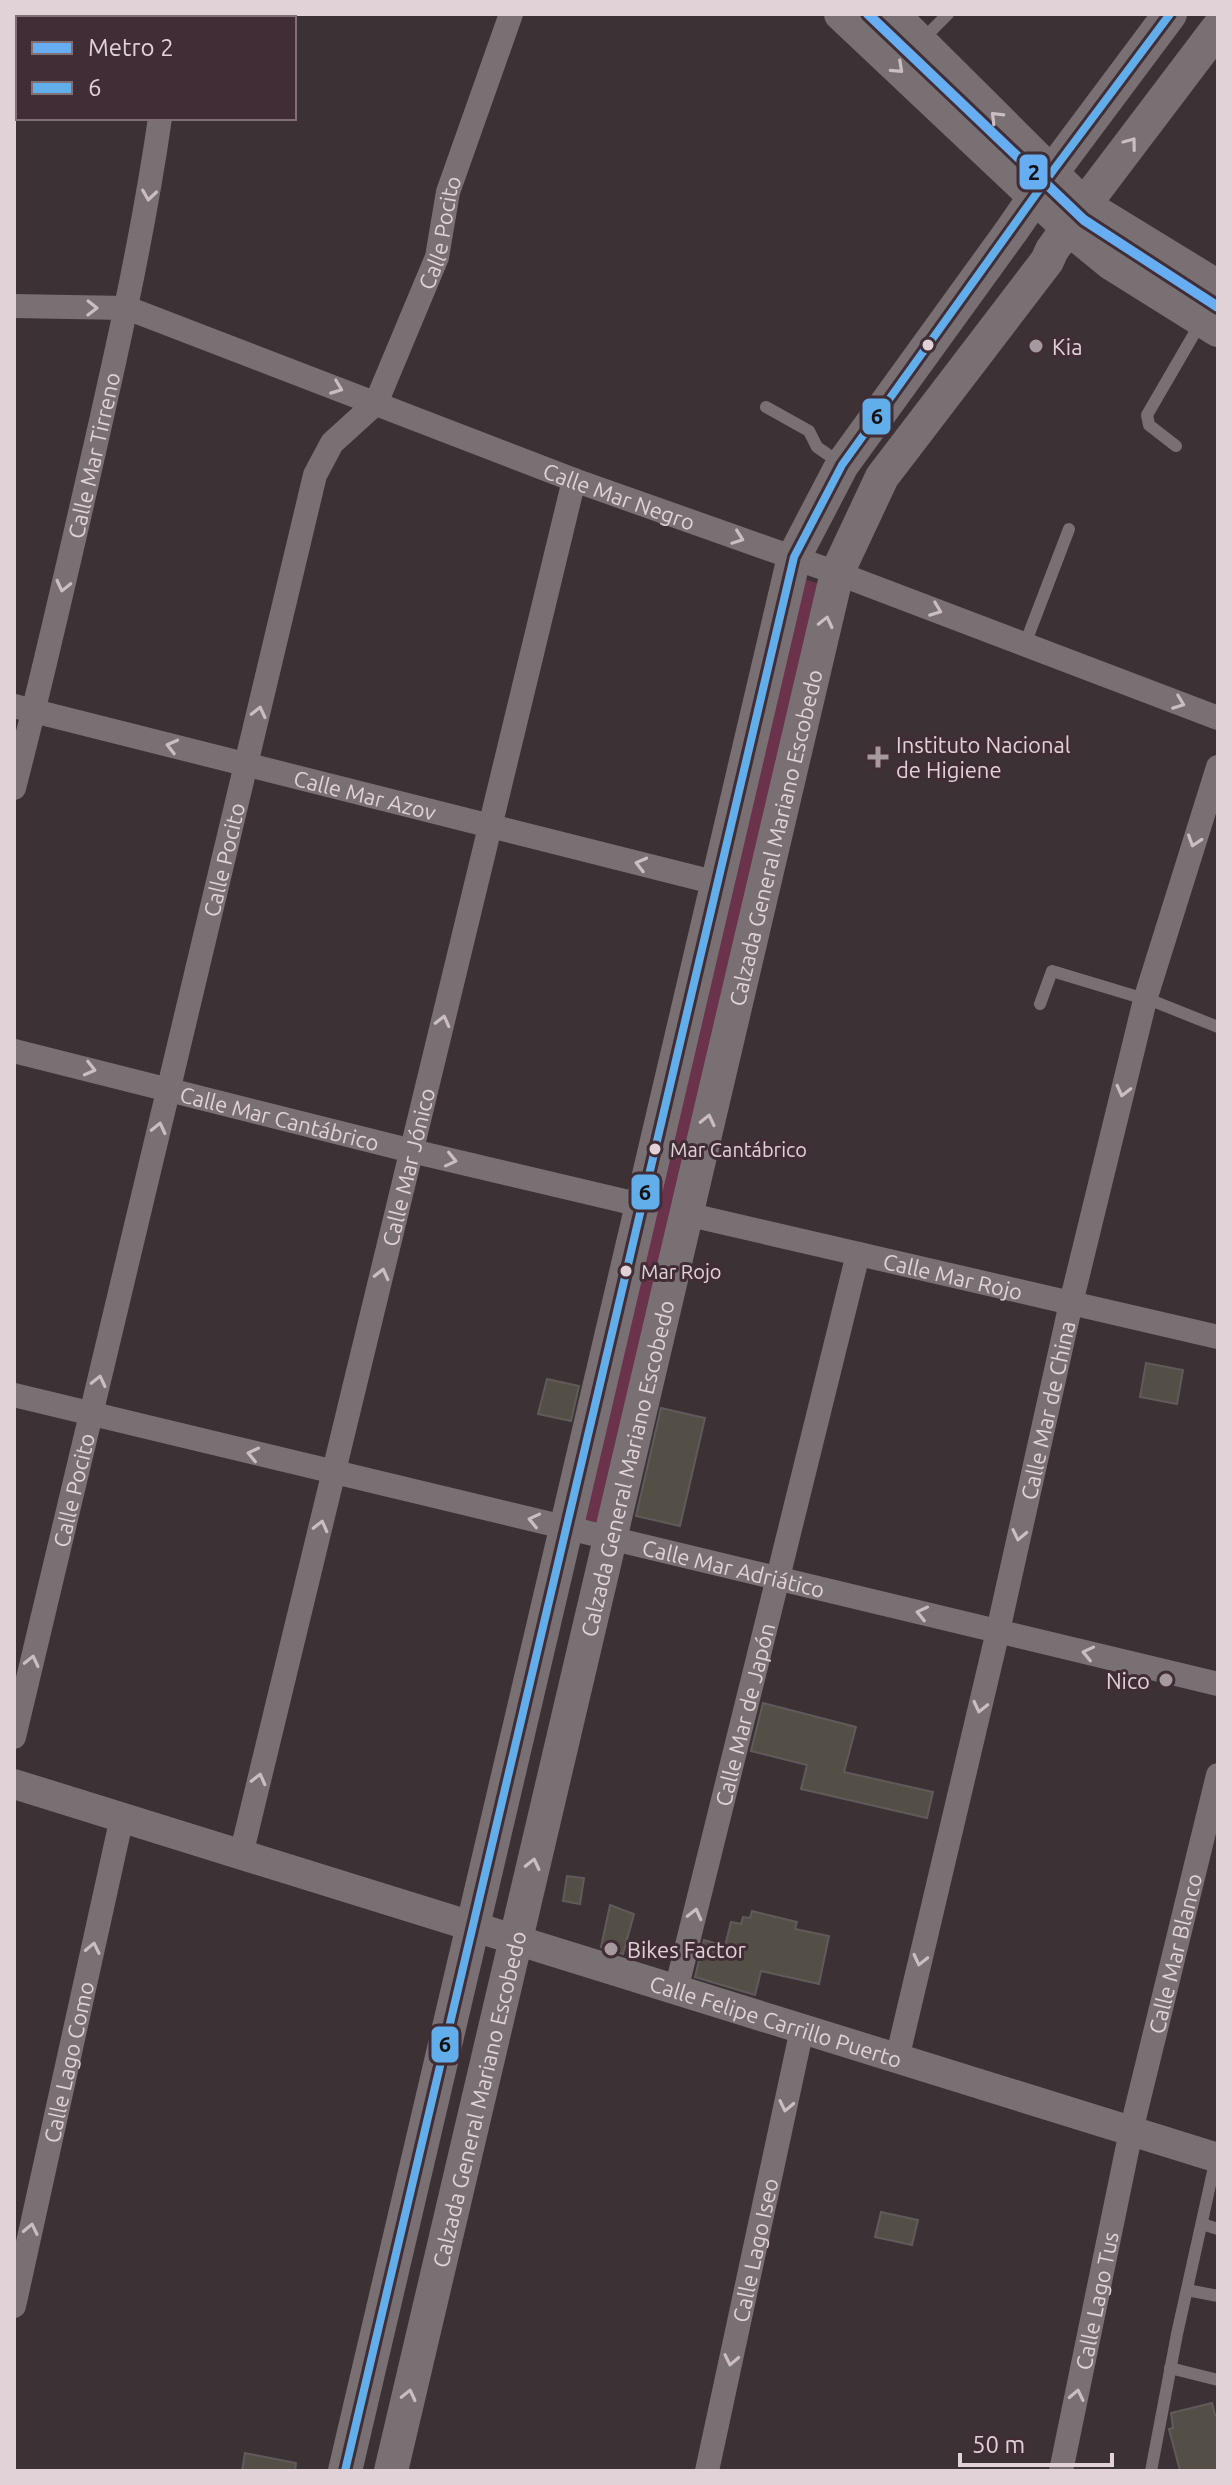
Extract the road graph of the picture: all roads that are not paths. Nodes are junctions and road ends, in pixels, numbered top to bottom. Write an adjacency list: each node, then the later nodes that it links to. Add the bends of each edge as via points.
1 (511, 14): 15 (street, Calle Pocito, via 448,192 437,257)
2 (841, 14): 9 (main road, one-way to 9)
3 (892, 14): 7 (main road)
4 (948, 14): 7 (lane)
5 (1170, 14): 9 (main road, Calzada General Mariano Escobedo)
6 (1218, 28): 10 (main road, Calzada General Mariano Escobedo, one-way to 6)
7 (920, 42): 9 (main road, one-way to 7)
8 (160, 120): 13 (street, Calle Mar Tirreno, one-way to 13)
9 (1043, 184): 10 (main road); 18 (main road, Calzada General Mariano Escobedo)
10 (1076, 216): 11 (main road); 14 (main road, via 1111,263); 22 (main road, Calzada General Mariano Escobedo, via 882,477)
11 (1217, 283)
12 (14, 306): 13 (street, Calle Mar Negro, one-way to 13)
13 (127, 308): 15 (street, Calle Mar Negro, one-way to 15); 24 (street, Calle Mar Tirreno, one-way to 24)
14 (1210, 325): 17 (lane, via 1147,415 1149,425)
15 (376, 403): 19 (street, Calle Mar Negro); 26 (street, Calle Pocito, one-way to 15, via 315,475 332,443)
16 (766, 407): 18 (lane, via 809,431 817,447)
17 (1176, 446)
18 (842, 465): 21 (main road, Calzada General Mariano Escobedo)
19 (574, 480): 21 (street, Calle Mar Negro, one-way to 21); 29 (street, Calle Mar Jónico)
20 (1069, 529): 23 (lane)
21 (794, 557): 22 (street, Calle Mar Negro); 30 (main road, Calzada General Mariano Escobedo)
22 (837, 573): 23 (street, Calle Mar Negro, one-way to 23); 38 (main road, Calzada General Mariano Escobedo, one-way to 22)
23 (1025, 644): 25 (street, Calle Mar Negro, one-way to 25)
24 (24, 709): 26 (street, Calle Mar Azov, one-way to 24); 28 (street, Calle Mar Tirreno)
25 (1218, 718)
26 (246, 765): 29 (street, Calle Mar Azov); 35 (street, Calle Pocito)
27 (1218, 767): 31 (street, Calle Mar de China, one-way to 31)
28 (14, 788)
29 (490, 826): 30 (street, Calle Mar Azov, one-way to 29); 36 (street, Calle Mar Jónico, one-way to 29)
30 (717, 883): 37 (main road, Calzada General Mariano Escobedo)
31 (1145, 1000): 32 (lane, via 1052,971); 33 (lane); 40 (street, Calle Mar de China, one-way to 40)
32 (1040, 1004)
33 (1218, 1027)
34 (14, 1051): 35 (street, Calle Mar Cantábrico, one-way to 35)
35 (168, 1088): 36 (street, Calle Mar Cantábrico); 43 (street, Calle Pocito, one-way to 35)
36 (412, 1151): 37 (street, Calle Mar Cantábrico, one-way to 37); 44 (street, Calle Mar Jónico, one-way to 36)
37 (641, 1205): 45 (main road, Calzada General Mariano Escobedo)
38 (686, 1214): 39 (street, Calle Mar Rojo); 46 (main road, Calzada General Mariano Escobedo)
39 (858, 1254): 40 (street, Calle Mar Rojo); 47 (street, Calle Mar de Japón)
40 (1071, 1303): 41 (street, Calle Mar Rojo); 48 (street, Calle Mar de China, one-way to 48)
41 (1218, 1337)
42 (14, 1395): 43 (street, Calle Mar Adriático)
43 (91, 1415): 44 (street, Calle Mar Adriático, one-way to 43); 50 (street, Calle Pocito, one-way to 43)
44 (334, 1473): 45 (street, Calle Mar Adriático, one-way to 44); 54 (street, Calle Mar Jónico, one-way to 44)
45 (565, 1528): 46 (street, Calle Mar Adriático); 55 (main road, Calzada General Mariano Escobedo)
46 (610, 1538): 47 (street, Calle Mar Adriático); 56 (main road, Calzada General Mariano Escobedo, one-way to 46)
47 (777, 1579): 48 (street, Calle Mar Adriático, one-way to 47); 57 (street, Calle Mar de Japón, one-way to 47)
48 (998, 1631): 49 (street, Calle Mar Adriático, one-way to 48); 59 (street, Calle Mar de China, one-way to 59)
49 (1218, 1684)
50 (14, 1737)
51 (1218, 1775): 60 (street, Calle Mar Blanco)
52 (14, 1784): 53 (street, Calle Felipe Carrillo Puerto)
53 (122, 1817): 54 (street, Calle Felipe Carrillo Puerto); 66 (street, Calle Lago Como, one-way to 53)
54 (241, 1855): 55 (street, Calle Felipe Carrillo Puerto)
55 (472, 1927): 56 (street, Calle Felipe Carrillo Puerto); 69 (main road, Calzada General Mariano Escobedo)
56 (515, 1940): 57 (street, Calle Felipe Carrillo Puerto); 70 (main road, Calzada General Mariano Escobedo, one-way to 56)
57 (676, 1990): 58 (street, Calle Felipe Carrillo Puerto)
58 (802, 2029): 59 (street, Calle Felipe Carrillo Puerto); 71 (street, Calle Lago Iseo, one-way to 71)
59 (897, 2059): 60 (street, Calle Felipe Carrillo Puerto)
60 (1131, 2131): 61 (street, Calle Felipe Carrillo Puerto); 72 (street, Calle Lago Tus, one-way to 60)
61 (1217, 2158): 62 (lane)
62 (1202, 2224): 63 (lane); 64 (lane)
63 (1218, 2229)
64 (1187, 2290): 65 (lane); 67 (lane)
65 (1218, 2296)
66 (14, 2306)
67 (1170, 2368): 68 (lane); 73 (lane)
68 (1218, 2380)
69 (345, 2471)
70 (391, 2471)
71 (707, 2471)
72 (1061, 2471)
73 (1151, 2471)

